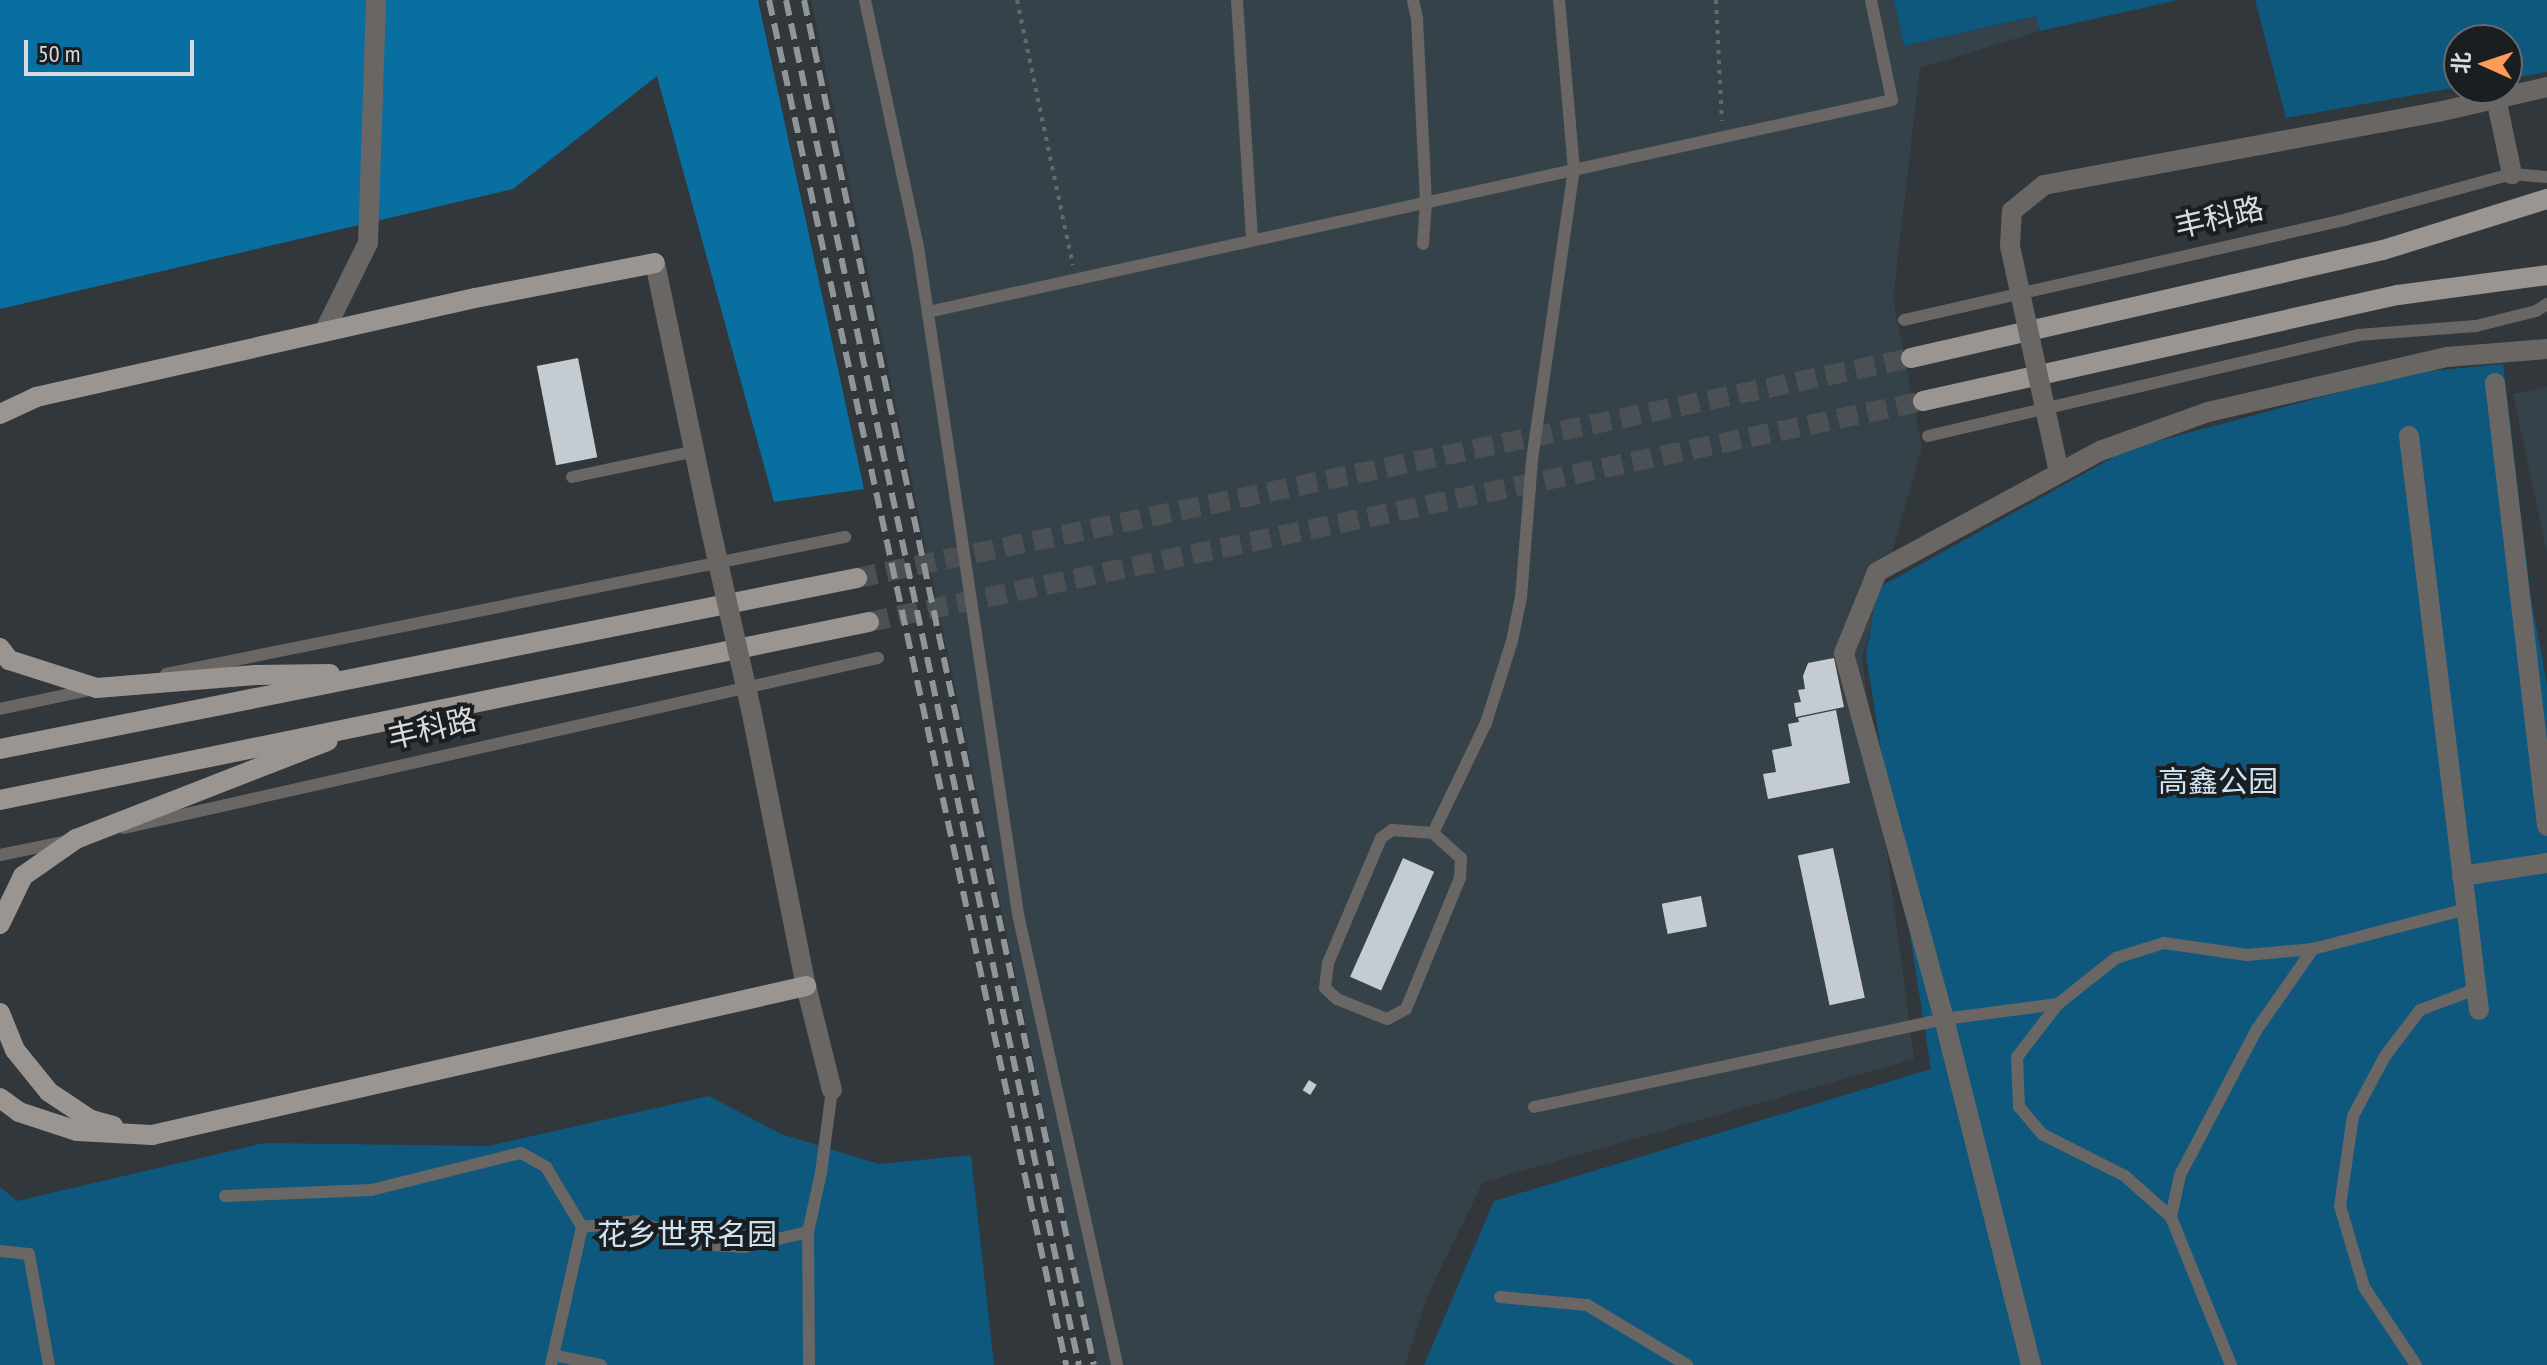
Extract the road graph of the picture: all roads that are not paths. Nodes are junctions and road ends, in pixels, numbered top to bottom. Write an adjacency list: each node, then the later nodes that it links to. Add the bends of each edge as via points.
1 (376, 0): 23 (street, via 368,243)
2 (865, 0): 21 (lane)
3 (1237, 0): 16 (lane)
4 (1413, 0): 15 (lane)
5 (1559, 0): 11 (lane)
6 (1871, 0): 11 (lane, via 1892,100)
7 (2547, 87): 8 (street)
8 (2523, 92)
9 (2465, 104): 34 (street, bridge, via 2044,185 2012,211 2010,246)
10 (2497, 104): 12 (street)
11 (1574, 170): 15 (lane); 48 (lane, via 1512,641 1486,723)
12 (2512, 174): 13 (lane, 丰科路); 22 (lane, 丰科路, via 2347,219)
13 (2547, 177)
14 (2547, 199): 25 (main road, via 2383,250)
15 (1426, 203): 16 (lane); 17 (lane)
16 (1252, 241): 21 (lane)
17 (1423, 244)
18 (655, 263): 23 (main road); 33 (street)
19 (2547, 275): 28 (main road, via 2398,295)
20 (2547, 304): 31 (lane, via 2476,326 2358,335)
21 (928, 312): 76 (lane, via 1018,914)
22 (1904, 320)
23 (324, 332): 27 (main road)
24 (2547, 349): 34 (street, via 2447,357 2208,412 2100,451)
25 (1911, 358)
26 (2495, 383): 47 (street)
27 (36, 397): 29 (main road); 30 (main road)
28 (1923, 401)
29 (0, 414)
30 (0, 429)
31 (1928, 436)
32 (2409, 436): 52 (street)
33 (695, 451): 35 (lane); 56 (street, bridge)
34 (2059, 473): 61 (street, via 1877,572 1844,653)
35 (572, 477)
36 (845, 537): 42 (lane)
37 (857, 578): 41 (main road, 丰科路)
38 (869, 622): 44 (main road, 丰科路)
39 (0, 648): 42 (main road, via 9,660)
40 (878, 658): 49 (lane, 丰科路)
41 (382, 673): 42 (main road, via 255,675); 45 (main road, 丰科路)
42 (97, 688): 43 (lane)
43 (0, 709)
44 (382, 720): 46 (main road, 丰科路); 49 (main road)
45 (0, 749)
46 (0, 800)
47 (2547, 826)
48 (1433, 833): 48 (lane, via 1461,858 1460,878 1406,1009 1387,1019 1337,999 1325,988 1328,963 1381,838 1392,830)
49 (76, 839): 50 (lane, 丰科路); 54 (main road, via 23,876)
50 (0, 855)
51 (2547, 863): 52 (street)
52 (2462, 876): 53 (street)
53 (2467, 909): 55 (lane); 57 (street)
54 (0, 924)
55 (2313, 949): 58 (lane, via 2247,955 2164,943 2116,958); 67 (lane, via 2243,1055 2180,1175)
56 (806, 986): 62 (street); 65 (main road)
57 (2476, 989): 59 (street); 80 (lane, via 2420,1010 2385,1056 2353,1116 2340,1206 2364,1287)
58 (2058, 1004): 61 (lane); 67 (lane, via 2017,1057 2019,1107 2042,1134 2125,1176)
59 (2479, 1010)
60 (0, 1013): 65 (main road, via 15,1050 49,1092 91,1120)
61 (1944, 1019): 64 (lane); 78 (street)
62 (832, 1090): 69 (lane)
63 (0, 1098): 65 (main road, via 19,1112 77,1131)
64 (1534, 1107)
65 (152, 1135)
66 (225, 1196): 68 (lane, via 371,1190 521,1153 546,1167)
67 (2171, 1217): 79 (lane)
68 (582, 1227): 69 (lane, via 638,1221 694,1244 744,1247); 72 (lane)
69 (808, 1232): 75 (lane)
70 (0, 1251): 73 (lane, via 29,1254)
71 (1500, 1297): 77 (lane, via 1587,1305)
72 (552, 1360): 74 (lane)
73 (49, 1365)
74 (601, 1365)
75 (809, 1365)
76 (1117, 1365)
77 (1687, 1365)
78 (2031, 1365)
79 (2231, 1365)
80 (2416, 1365)

